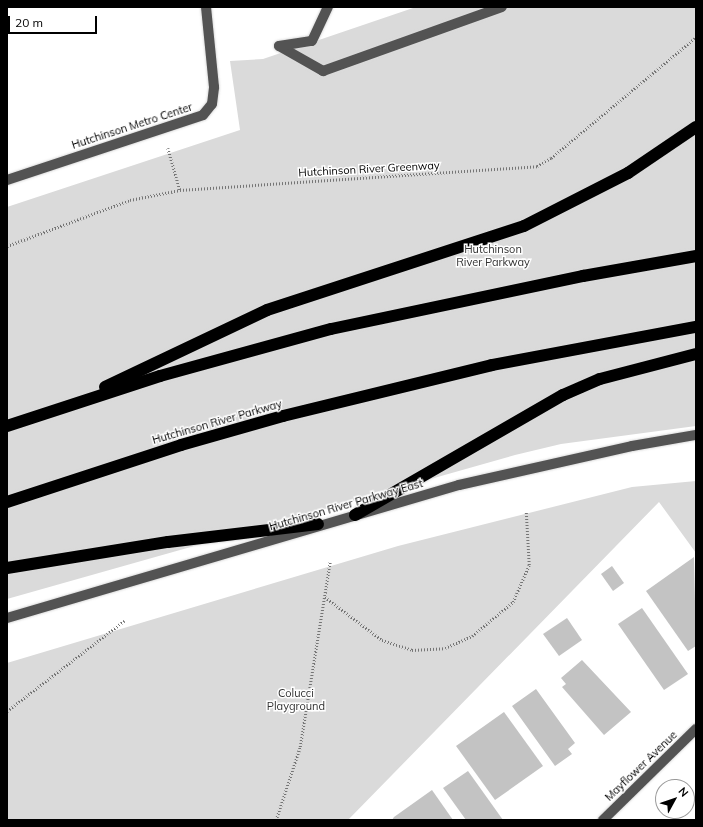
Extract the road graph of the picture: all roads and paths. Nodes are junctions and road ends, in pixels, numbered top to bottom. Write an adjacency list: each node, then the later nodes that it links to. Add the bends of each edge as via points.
1 (206, 7): 6 (street, Hutchinson Metro Center, via 214,78 212,104 203,115)
2 (328, 7): 3 (street, via 312,41 279,46 323,71)
3 (502, 7)
4 (696, 37): 8 (path, Hutchinson River Greenway, via 551,158 537,166)
5 (696, 127): 13 (highway, via 628,173 524,226 267,310)
6 (161, 129): 7 (street, Hutchinson Metro Center); 8 (path)
7 (7, 180)
8 (180, 190): 9 (path, Hutchinson River Greenway, via 130,200)
9 (7, 246)
10 (696, 256): 13 (highway, via 583,276 331,329)
11 (696, 327): 16 (highway, Hutchinson River Parkway, via 492,365 283,416 181,445)
12 (696, 354): 18 (highway, via 600,380 563,395)
13 (65, 406): 14 (highway)
14 (7, 426)
15 (696, 435): 18 (street, Hutchinson River Parkway East, via 548,464)
16 (7, 502)
17 (526, 511): 22 (path, via 529,565 513,602 472,636 445,648 412,650 382,640)
18 (355, 515): 19 (street, Hutchinson River Parkway East)
19 (318, 524): 21 (highway, via 168,542); 23 (street, Hutchinson River Parkway East)
20 (330, 561): 22 (path)
21 (7, 568)
22 (325, 598): 27 (path, via 300,747)
23 (7, 618)
24 (124, 621): 25 (path)
25 (7, 711)
26 (696, 729): 28 (street, Mayflower Avenue)
27 (276, 820)
28 (602, 820)

